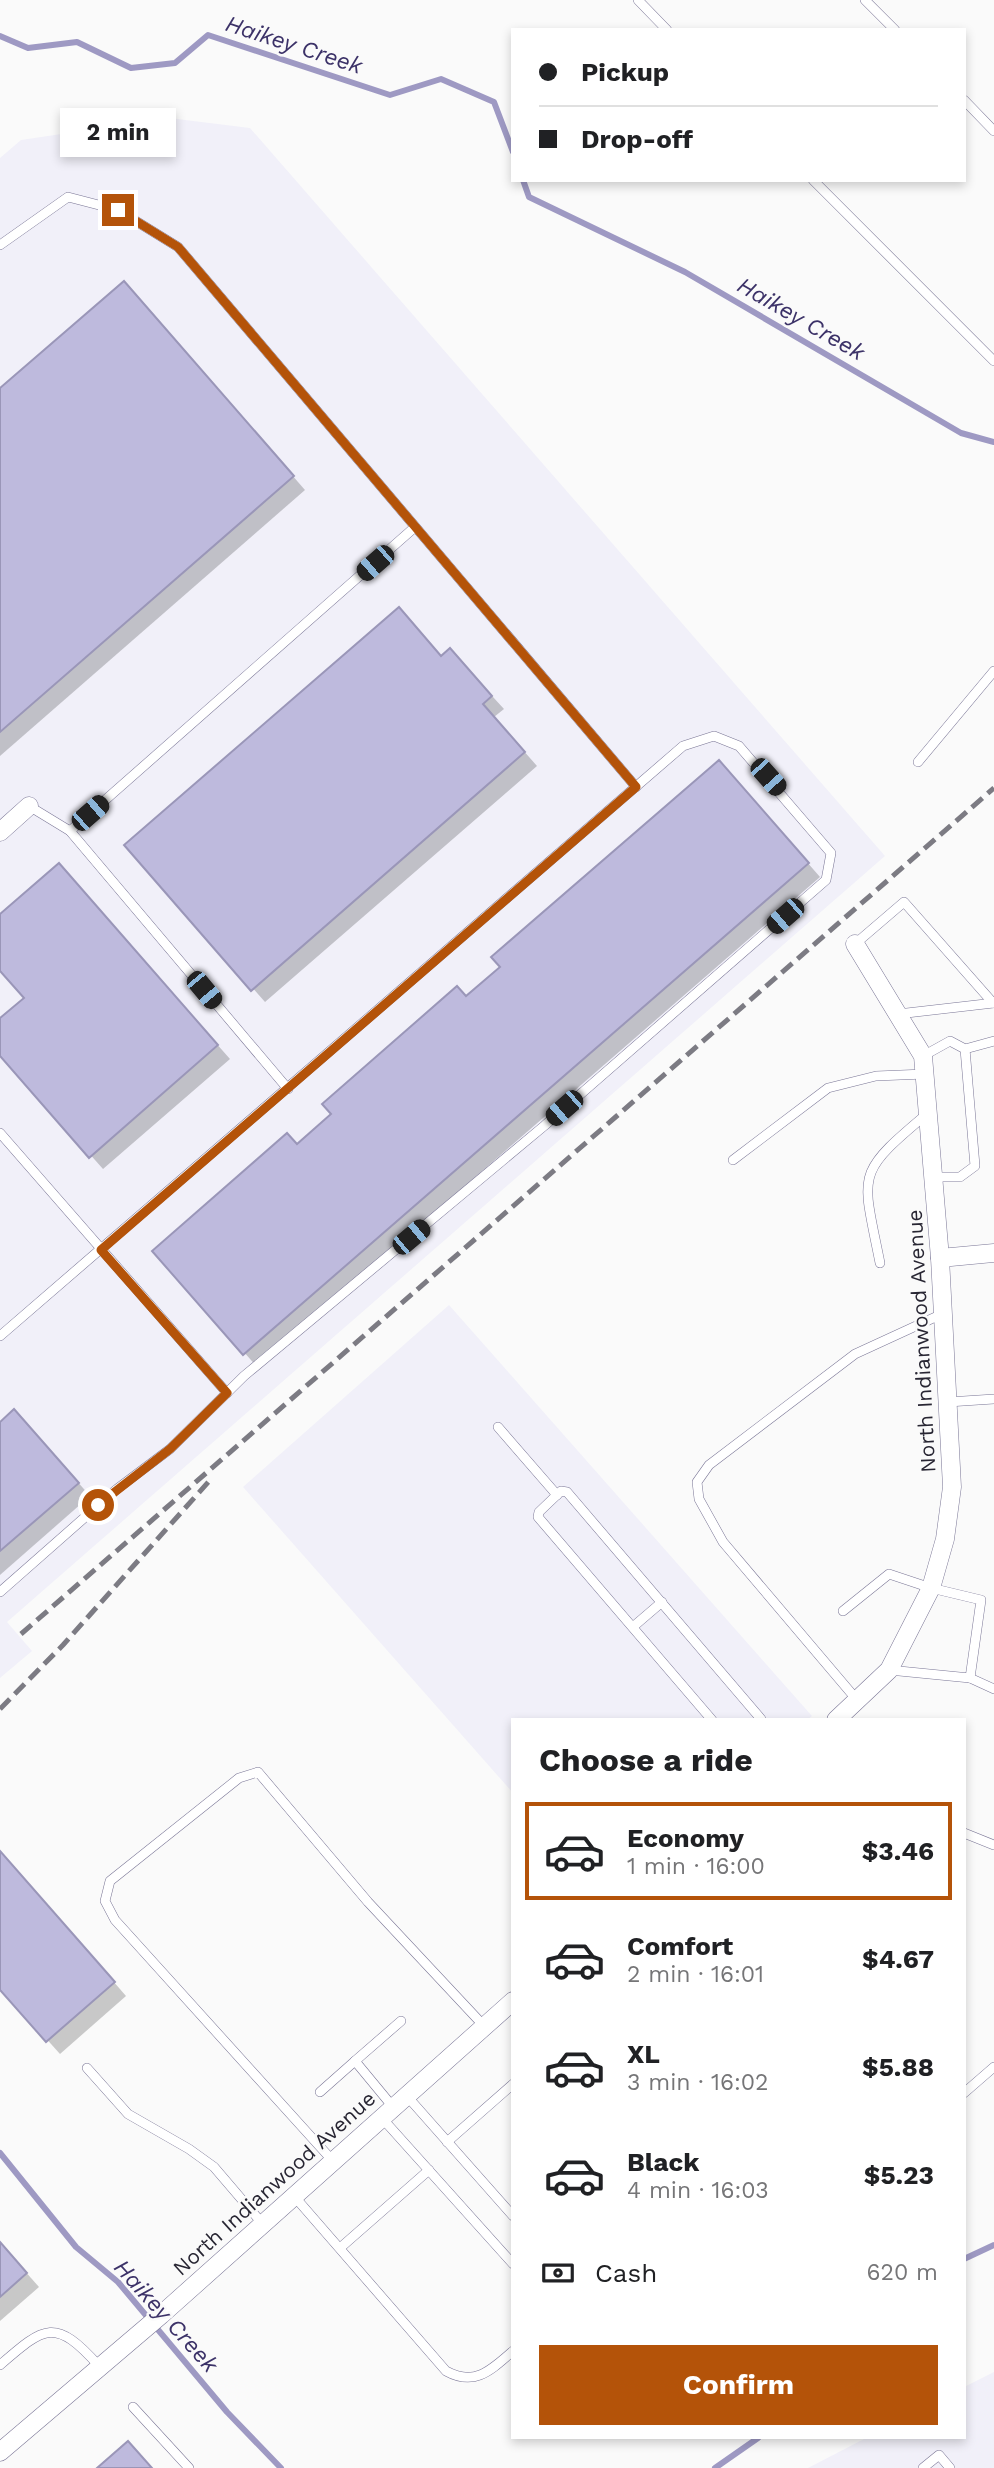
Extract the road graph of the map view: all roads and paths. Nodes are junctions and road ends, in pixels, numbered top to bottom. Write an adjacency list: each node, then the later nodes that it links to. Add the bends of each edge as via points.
1 (638, 0): 3 (lane)
2 (865, 0): 4 (lane)
3 (665, 28)
4 (893, 28)
5 (966, 102): 6 (lane)
6 (994, 131)
7 (815, 182): 9 (lane)
8 (0, 245): 10 (lane, via 68,197 118,210 178,247)
9 (994, 361)
10 (415, 527): 13 (lane); 15 (lane)
11 (994, 671): 12 (lane)
12 (918, 762)
13 (636, 787): 23 (lane); 34 (lane, via 683,746 714,736 739,746 831,853 826,880)
14 (29, 806): 15 (lane); 16 (street)
15 (70, 831): 23 (lane)
16 (0, 832)
17 (855, 944): 18 (lane, via 904,902); 19 (street, North Indianwood Avenue)
18 (994, 1003): 19 (lane)
19 (897, 1014): 22 (street, North Indianwood Avenue)
20 (994, 1041): 21 (lane)
21 (965, 1049): 22 (lane, via 950,1041); 27 (lane, via 975,1166 960,1177)
22 (924, 1065): 24 (street, North Indianwood Avenue); 26 (lane, via 828,1088)
23 (288, 1089): 28 (lane)
24 (929, 1112): 27 (street, North Indianwood Avenue); 31 (lane, via 882,1151 868,1172 866,1194)
25 (0, 1133): 28 (lane)
26 (733, 1160)
27 (934, 1178): 30 (street, North Indianwood Avenue)
28 (101, 1250): 33 (lane); 34 (lane)
29 (994, 1253): 30 (street)
30 (940, 1258): 32 (street, North Indianwood Avenue)
31 (880, 1263)
32 (942, 1314): 36 (street, North Indianwood Avenue); 47 (lane, via 855,1354 709,1465 697,1482 704,1509 723,1542)
33 (0, 1336)
34 (227, 1393): 40 (lane, via 170,1449)
35 (994, 1399): 36 (lane)
36 (948, 1402): 39 (street, North Indianwood Avenue, via 952,1488 945,1539)
37 (498, 1427): 38 (lane)
38 (557, 1495): 41 (lane, via 567,1492); 43 (lane, via 538,1517)
39 (931, 1588): 42 (lane, via 889,1574); 44 (street, North Indianwood Avenue); 45 (lane, via 981,1600)
40 (0, 1591)
41 (662, 1602): 43 (lane); 49 (lane)
42 (843, 1611)
43 (634, 1626): 48 (lane)
44 (890, 1670): 45 (lane); 47 (street, North Indianwood Avenue)
45 (970, 1678): 46 (lane)
46 (994, 1689)
47 (859, 1702): 50 (street, North Indianwood Avenue)
48 (710, 1718)
49 (759, 1718)
50 (839, 1718)
51 (966, 1834): 52 (lane)
52 (994, 1845)
53 (511, 2003): 55 (street, North Indianwood Avenue)
54 (401, 2021): 56 (lane)
55 (484, 2026): 62 (street, North Indianwood Avenue); 64 (lane, via 368,1902 258,1772 239,1778 110,1881 105,1901 115,1920)
56 (355, 2061): 61 (lane); 62 (lane)
57 (994, 2067): 60 (lane)
58 (87, 2068): 68 (lane, via 128,2114 214,2167)
59 (511, 2086): 63 (lane)
60 (966, 2091)
61 (320, 2092)
62 (393, 2107): 63 (lane); 64 (street, North Indianwood Avenue); 65 (lane)
63 (447, 2142): 67 (lane)
64 (332, 2160): 66 (street, North Indianwood Avenue)
65 (429, 2171): 69 (lane); 70 (lane)
66 (293, 2194): 68 (street, North Indianwood Avenue); 69 (lane)
67 (511, 2214)
68 (261, 2222): 73 (street, North Indianwood Avenue, via 161,2315)
69 (340, 2248): 71 (lane, via 446,2371 471,2379 486,2374)
70 (511, 2262)
71 (511, 2353)
72 (0, 2365): 73 (lane, via 34,2336 54,2332 74,2339)
73 (99, 2365): 75 (street, North Indianwood Avenue)
74 (133, 2407): 76 (lane)
75 (0, 2452)
76 (189, 2468)
77 (923, 2468): 78 (lane, via 939,2455)
78 (950, 2468)

